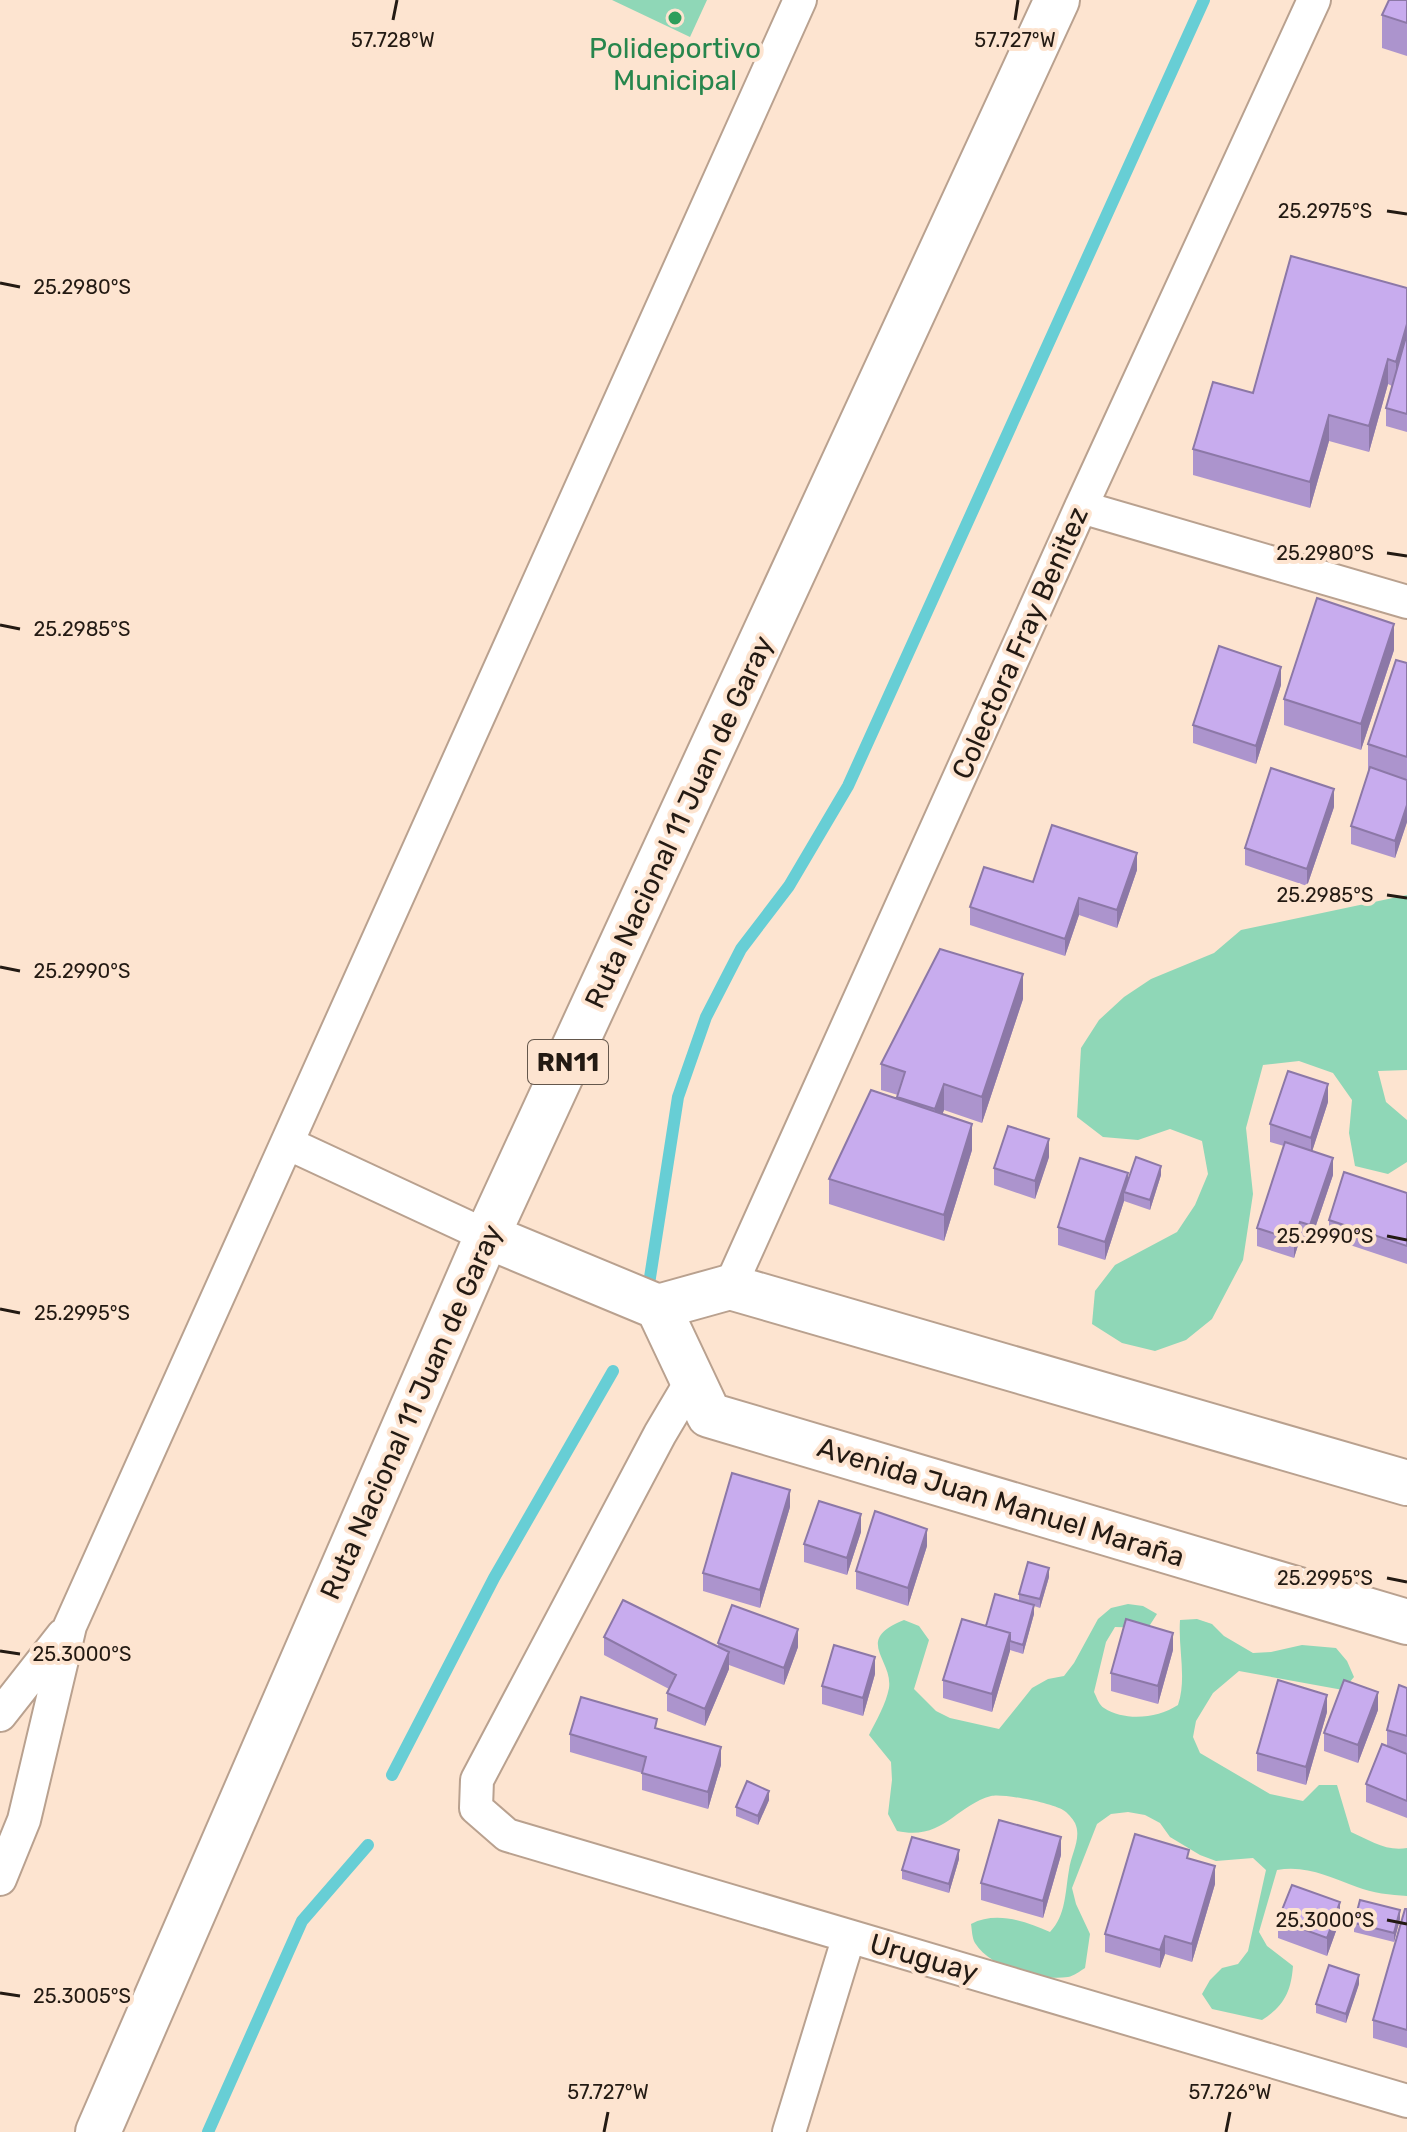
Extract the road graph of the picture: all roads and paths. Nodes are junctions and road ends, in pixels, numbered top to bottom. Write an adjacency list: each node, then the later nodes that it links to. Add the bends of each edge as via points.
1 (800, 0): 6 (street)
2 (1057, 0): 7 (main road, Ruta Nacional 11 Juan de Garay / RN11)
3 (1314, 0): 4 (street, Colectora Fray Benitez)
4 (1081, 507): 5 (street); 8 (street, Colectora Fray Benitez)
5 (1407, 602)
6 (287, 1143): 7 (street); 13 (street)
7 (487, 1236): 9 (main road); 18 (main road, Ruta Nacional 11 Juan de Garay / RN11)
8 (730, 1287): 9 (main road); 11 (main road)
9 (658, 1307): 10 (main road, Avenida Juan Manuel Maraña)
10 (692, 1380): 12 (main road, Avenida Juan Manuel Maraña, via 709,1415); 16 (street, Uruguay, via 477,1780 476,1808 507,1835)
11 (1407, 1483)
12 (1407, 1622)
13 (70, 1626): 14 (street); 15 (street, via 24,1820)
14 (0, 1715)
15 (0, 1879)
16 (849, 1936): 17 (street, Uruguay); 19 (street)
17 (1407, 2101)
18 (98, 2132)
19 (789, 2132)

